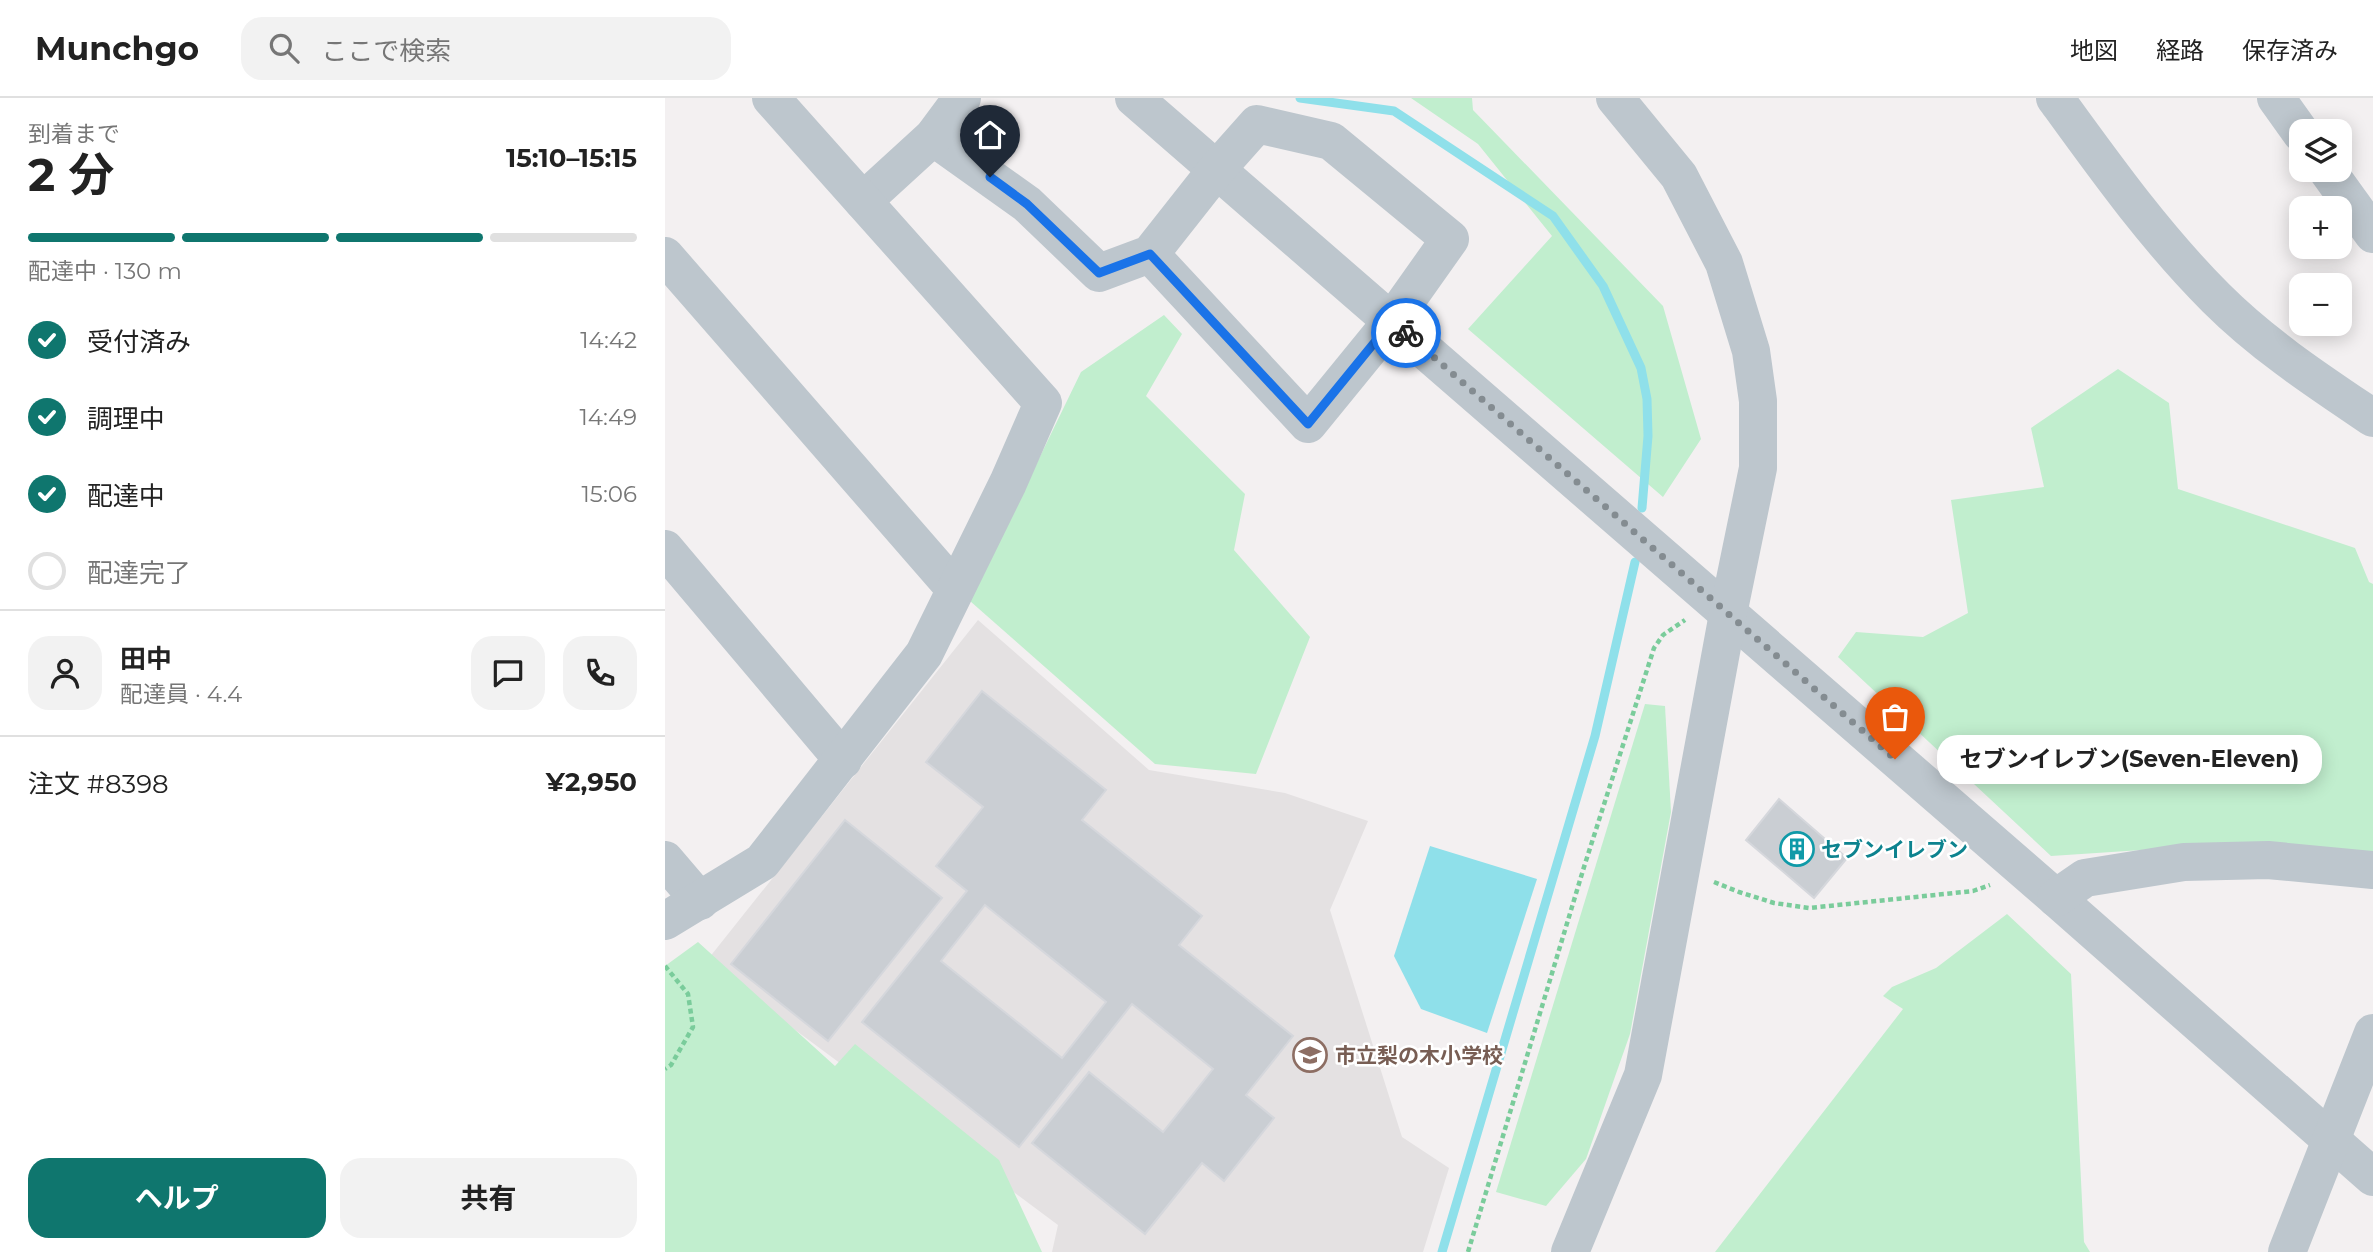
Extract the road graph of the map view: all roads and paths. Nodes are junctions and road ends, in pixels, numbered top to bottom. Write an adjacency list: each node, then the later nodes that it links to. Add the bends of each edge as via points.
1 (771, 98): 12 (street)
2 (962, 98): 9 (street)
3 (1134, 98): 10 (street)
4 (1615, 98): 20 (street, via 1679,176 1724,263 1751,351 1758,401 1758,468)
5 (2055, 98): 17 (street, via 2135,209 2217,298 2297,368)
6 (2276, 98): 8 (street)
7 (1255, 111): 10 (street); 16 (street, via 1331,141 1450,239)
8 (2291, 119)
9 (933, 137): 12 (street); 14 (street, via 1027,204 1099,273)
10 (1217, 169): 14 (street); 16 (street)
11 (2336, 182): 13 (street)
12 (863, 201): 19 (street, via 1043,403)
13 (2373, 234)
14 (1150, 254): 16 (street, via 1308,424)
15 (665, 256): 19 (street)
16 (1392, 321): 20 (street)
17 (2373, 418)
18 (665, 549): 22 (street)
19 (955, 589): 22 (street, via 924,654)
20 (1728, 614): 24 (street); 25 (street)
21 (1689, 617): 35 (path, via 1663,635 1654,648)
22 (843, 760): 28 (street, via 762,862)
23 (665, 860): 28 (street)
24 (1682, 868): 25 (path, via 1739,892 1809,908 1973,891); 36 (street, via 1643,1075)
25 (2021, 868): 27 (street)
26 (2373, 870): 27 (street, via 2268,860 2184,862 2085,878)
27 (2056, 898): 33 (street)
28 (700, 901): 29 (street)
29 (665, 921)
30 (665, 966): 32 (path, via 688,994 693,1027)
31 (2373, 1033): 33 (street)
32 (665, 1069)
33 (2331, 1142): 34 (street); 37 (street)
34 (2373, 1177)
35 (1468, 1252)
36 (1570, 1252)
37 (2287, 1252)

